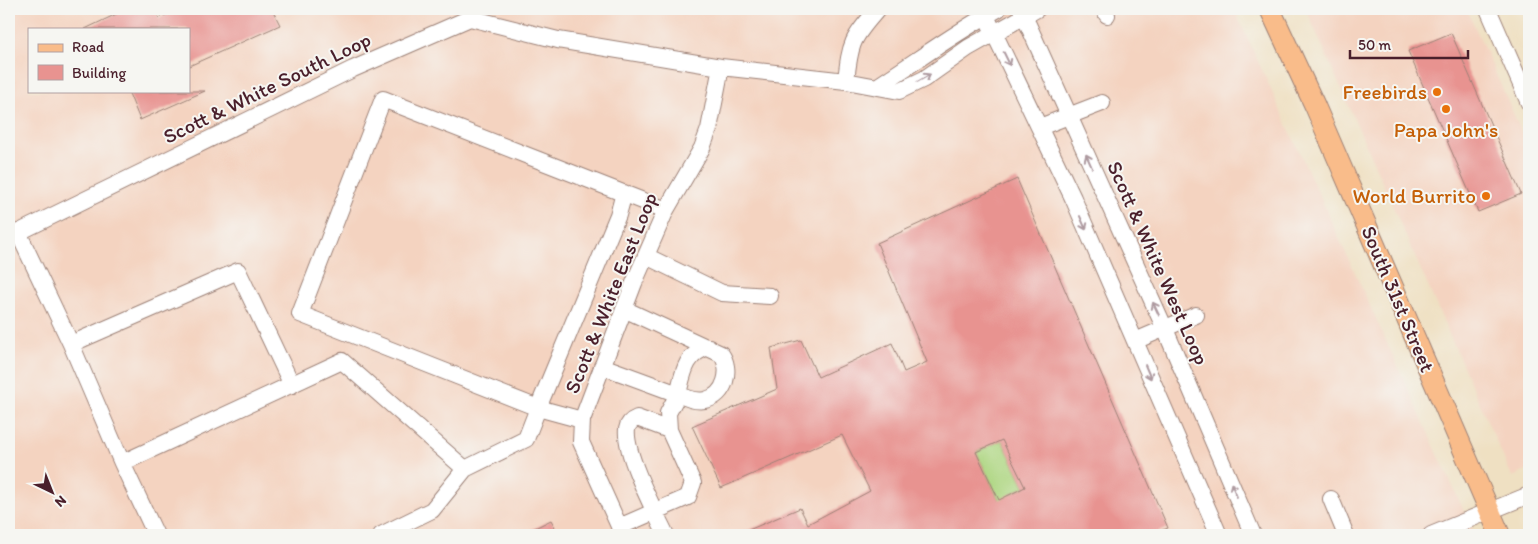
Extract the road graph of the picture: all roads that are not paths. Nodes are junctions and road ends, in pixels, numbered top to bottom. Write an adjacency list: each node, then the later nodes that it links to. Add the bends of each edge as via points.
1 (878, 9): 8 (street, via 858,31 849,49)
2 (1270, 9): 36 (main road, South 31st Street, via 1316,106)
3 (1488, 9): 10 (street)
4 (1027, 11): 6 (street, Scott & White South Loop); 12 (street, Scott & White West Loop)
5 (992, 12): 6 (street); 9 (street)
6 (994, 33): 9 (street, Scott & White South Loop, one-way to 6, via 899,91 924,79); 13 (street, one-way to 13)
7 (721, 68): 8 (street, Scott & White South Loop); 15 (street, Scott & White East Loop, via 705,138); 16 (street, Scott & White South Loop, via 558,40 470,18 353,69)
8 (846, 81): 9 (street, Scott & White South Loop)
9 (878, 86)
10 (1529, 102)
11 (1102, 103): 12 (street)
12 (1069, 115): 13 (street); 21 (street, Scott & White West Loop, one-way to 12)
13 (1040, 128): 22 (street, one-way to 22)
14 (624, 193): 15 (street); 28 (street, via 618,215); 28 (street, via 383,99 300,314)
15 (666, 210): 17 (street, Scott & White East Loop)
16 (13, 234): 23 (street)
17 (646, 256): 18 (street, via 722,293); 19 (street, Scott & White East Loop)
18 (770, 296)
19 (624, 309): 24 (street); 25 (street, Scott & White East Loop)
20 (1196, 315): 21 (street)
21 (1165, 329): 22 (street); 42 (street, Scott & White West Loop, one-way to 21)
22 (1135, 341): 41 (street, one-way to 41)
23 (71, 344): 26 (street, via 238,271); 31 (street)
24 (709, 347): 27 (street, via 693,353 687,361); 27 (street, via 727,362 724,385 704,400)
25 (602, 366): 27 (street); 29 (street, Scott & White East Loop)
26 (292, 385): 31 (street); 32 (street, via 342,361)
27 (678, 394): 30 (street, via 668,413)
28 (538, 408): 29 (street); 32 (street, via 526,439)
29 (582, 420): 37 (street, Scott & White East Loop, via 581,442)
30 (669, 430): 35 (street, via 693,483 692,490 681,501); 35 (street, via 637,418 627,429 629,448)
31 (122, 463): 38 (street)
32 (466, 468): 39 (street, via 432,510)
33 (1529, 495): 36 (street)
34 (1331, 499): 43 (street)
35 (654, 512): 37 (street); 40 (street)
36 (1490, 512): 44 (street); 45 (main road, South 31st Street)
37 (621, 531)
38 (156, 535)
39 (381, 535)
40 (666, 535)
41 (1219, 535)
42 (1253, 535)
43 (1346, 535)
44 (1432, 535)
45 (1500, 535)

